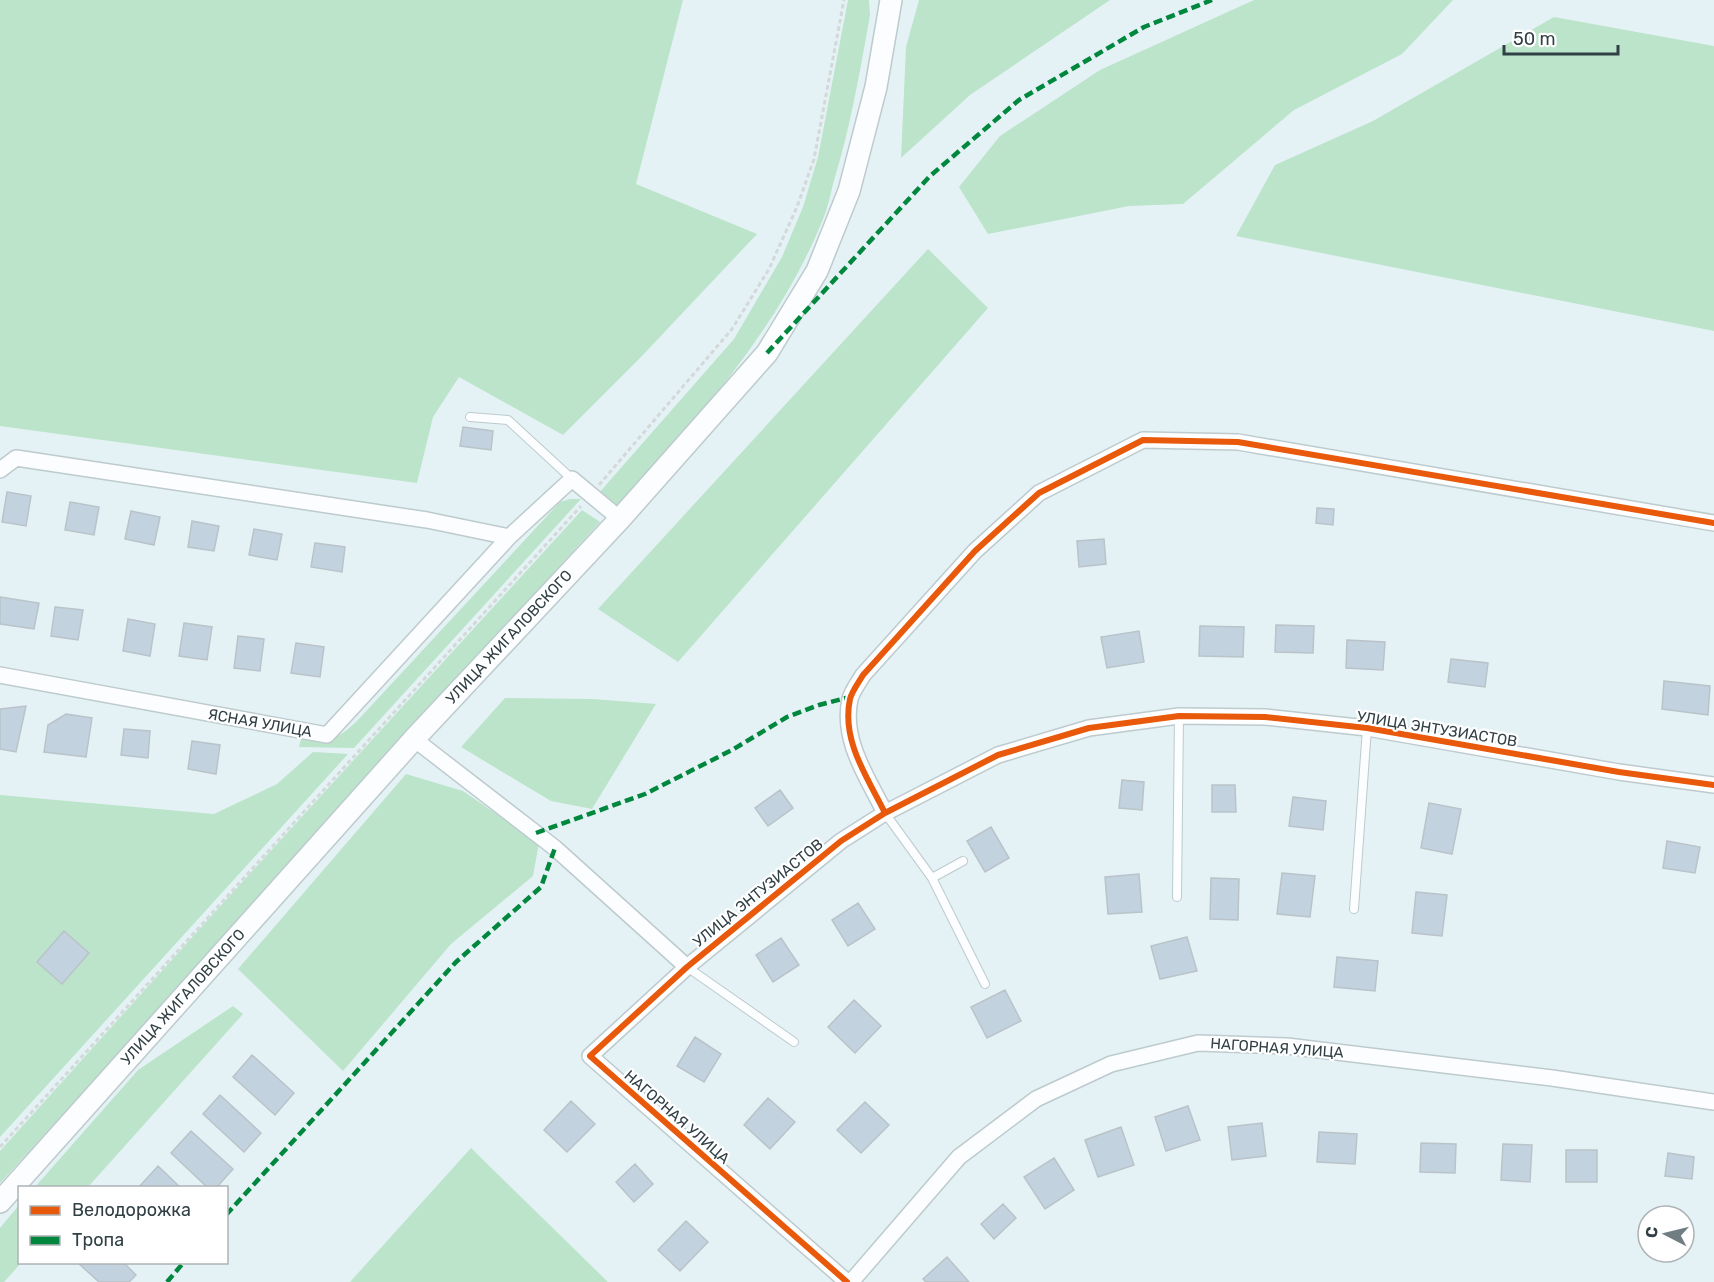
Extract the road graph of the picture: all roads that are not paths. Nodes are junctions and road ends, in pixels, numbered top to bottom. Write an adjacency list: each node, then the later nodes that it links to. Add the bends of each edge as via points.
1 (891, 0): 5 (main road, УЛИЦА ЖИГАЛОВСКОГО, via 876,87 849,191 817,271 767,353)
2 (471, 417): 4 (lane, via 507,420)
3 (0, 470): 7 (street, via 16,458 427,520)
4 (572, 479): 5 (street); 7 (street, ЯСНАЯ УЛИЦА)
5 (620, 519): 11 (main road, УЛИЦА ЖИГАЛОВСКОГО)
6 (1714, 523): 13 (street, via 1238,442 1143,440 1039,493 975,551 863,675 850,697 848,723 853,747)
7 (509, 537): 8 (street, ЯСНАЯ УЛИЦА, via 327,735)
8 (0, 675)
9 (1179, 716): 10 (street, УЛИЦА ЭНТУЗИАСТОВ, via 1265,717); 13 (street, УЛИЦА ЭНТУЗИАСТОВ, via 1089,728 998,755); 16 (lane)
10 (1367, 728): 12 (street, УЛИЦА ЭНТУЗИАСТОВ); 17 (lane)
11 (414, 739): 18 (street, via 555,848); 22 (main road, УЛИЦА ЖИГАЛОВСКОГО)
12 (1714, 785)
13 (885, 813): 15 (lane); 18 (street, УЛИЦА ЭНТУЗИАСТОВ, via 842,841)
14 (963, 861): 15 (lane)
15 (932, 878): 19 (lane)
16 (1177, 897)
17 (1353, 909)
18 (687, 967): 20 (lane); 23 (street, НАГОРНАЯ УЛИЦА, via 590,1056)
19 (985, 984)
20 (794, 1042)
21 (1714, 1102): 23 (street, НАГОРНАЯ УЛИЦА, via 1287,1046 1198,1043 1111,1064 1036,1099 959,1157)
22 (0, 1202)
23 (849, 1282)

